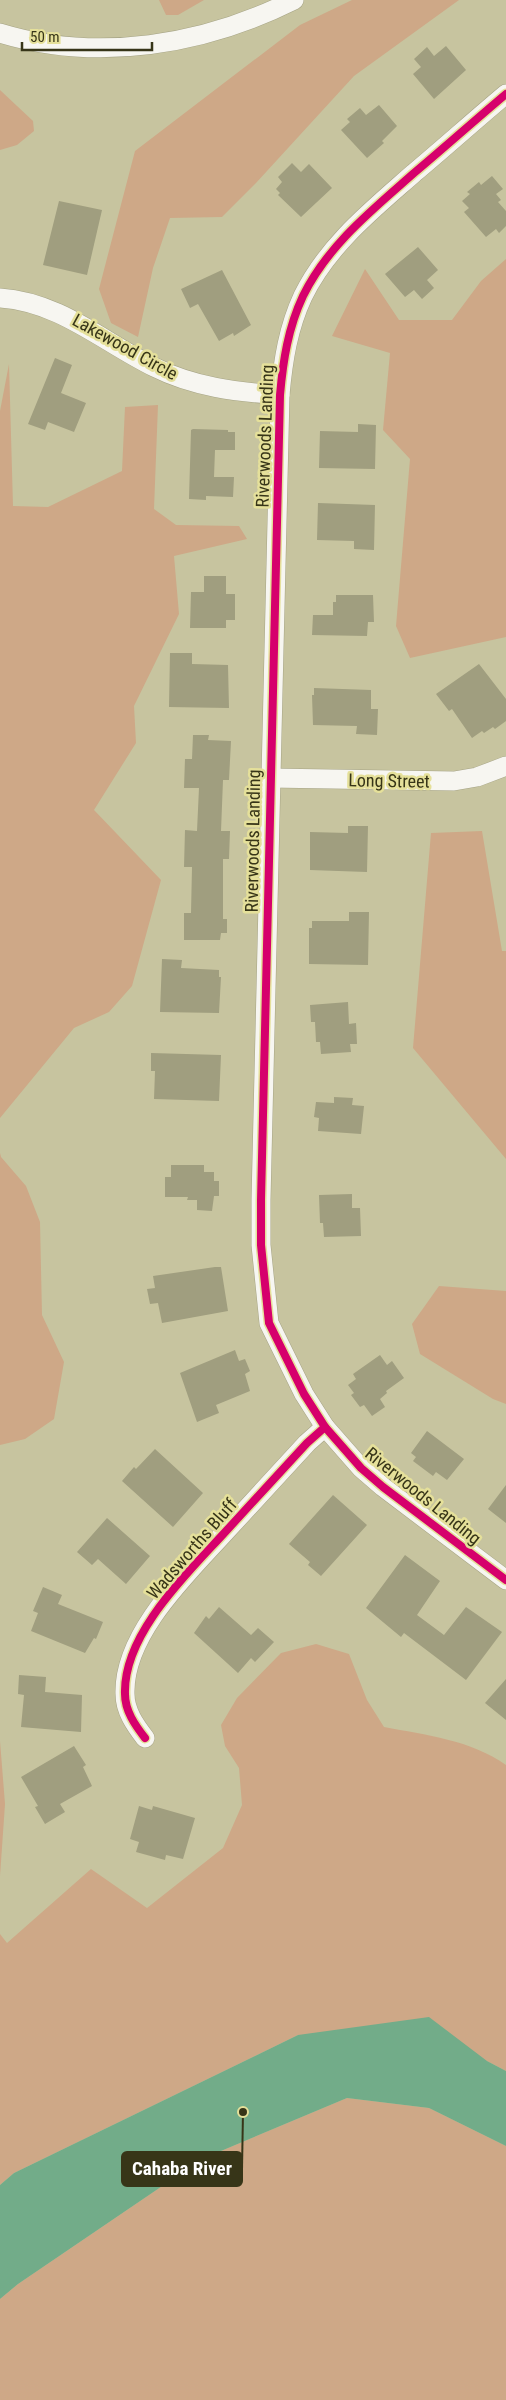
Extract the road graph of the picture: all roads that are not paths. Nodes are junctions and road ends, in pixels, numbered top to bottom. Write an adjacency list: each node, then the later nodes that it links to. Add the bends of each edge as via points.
1 (294, 0): 2 (street, via 212,33 136,47 70,46)
2 (0, 33)
3 (506, 94): 5 (street, Riverwoods Landing, via 337,244 314,278 296,314 283,360)
4 (0, 298): 5 (street, Lakewood Circle, via 65,314 128,353 178,378 220,389)
5 (280, 395): 7 (street, Riverwoods Landing)
6 (506, 766): 7 (street, Long Street, via 477,777 454,781)
7 (270, 778): 8 (street, Riverwoods Landing, via 261,1245 269,1323 304,1394)
8 (325, 1427): 9 (street, Riverwoods Landing, via 383,1487); 10 (street, Wadsworths Bluff, via 171,1592 142,1634 132,1660 125,1694 134,1724)
9 (506, 1580)
10 (145, 1738)

